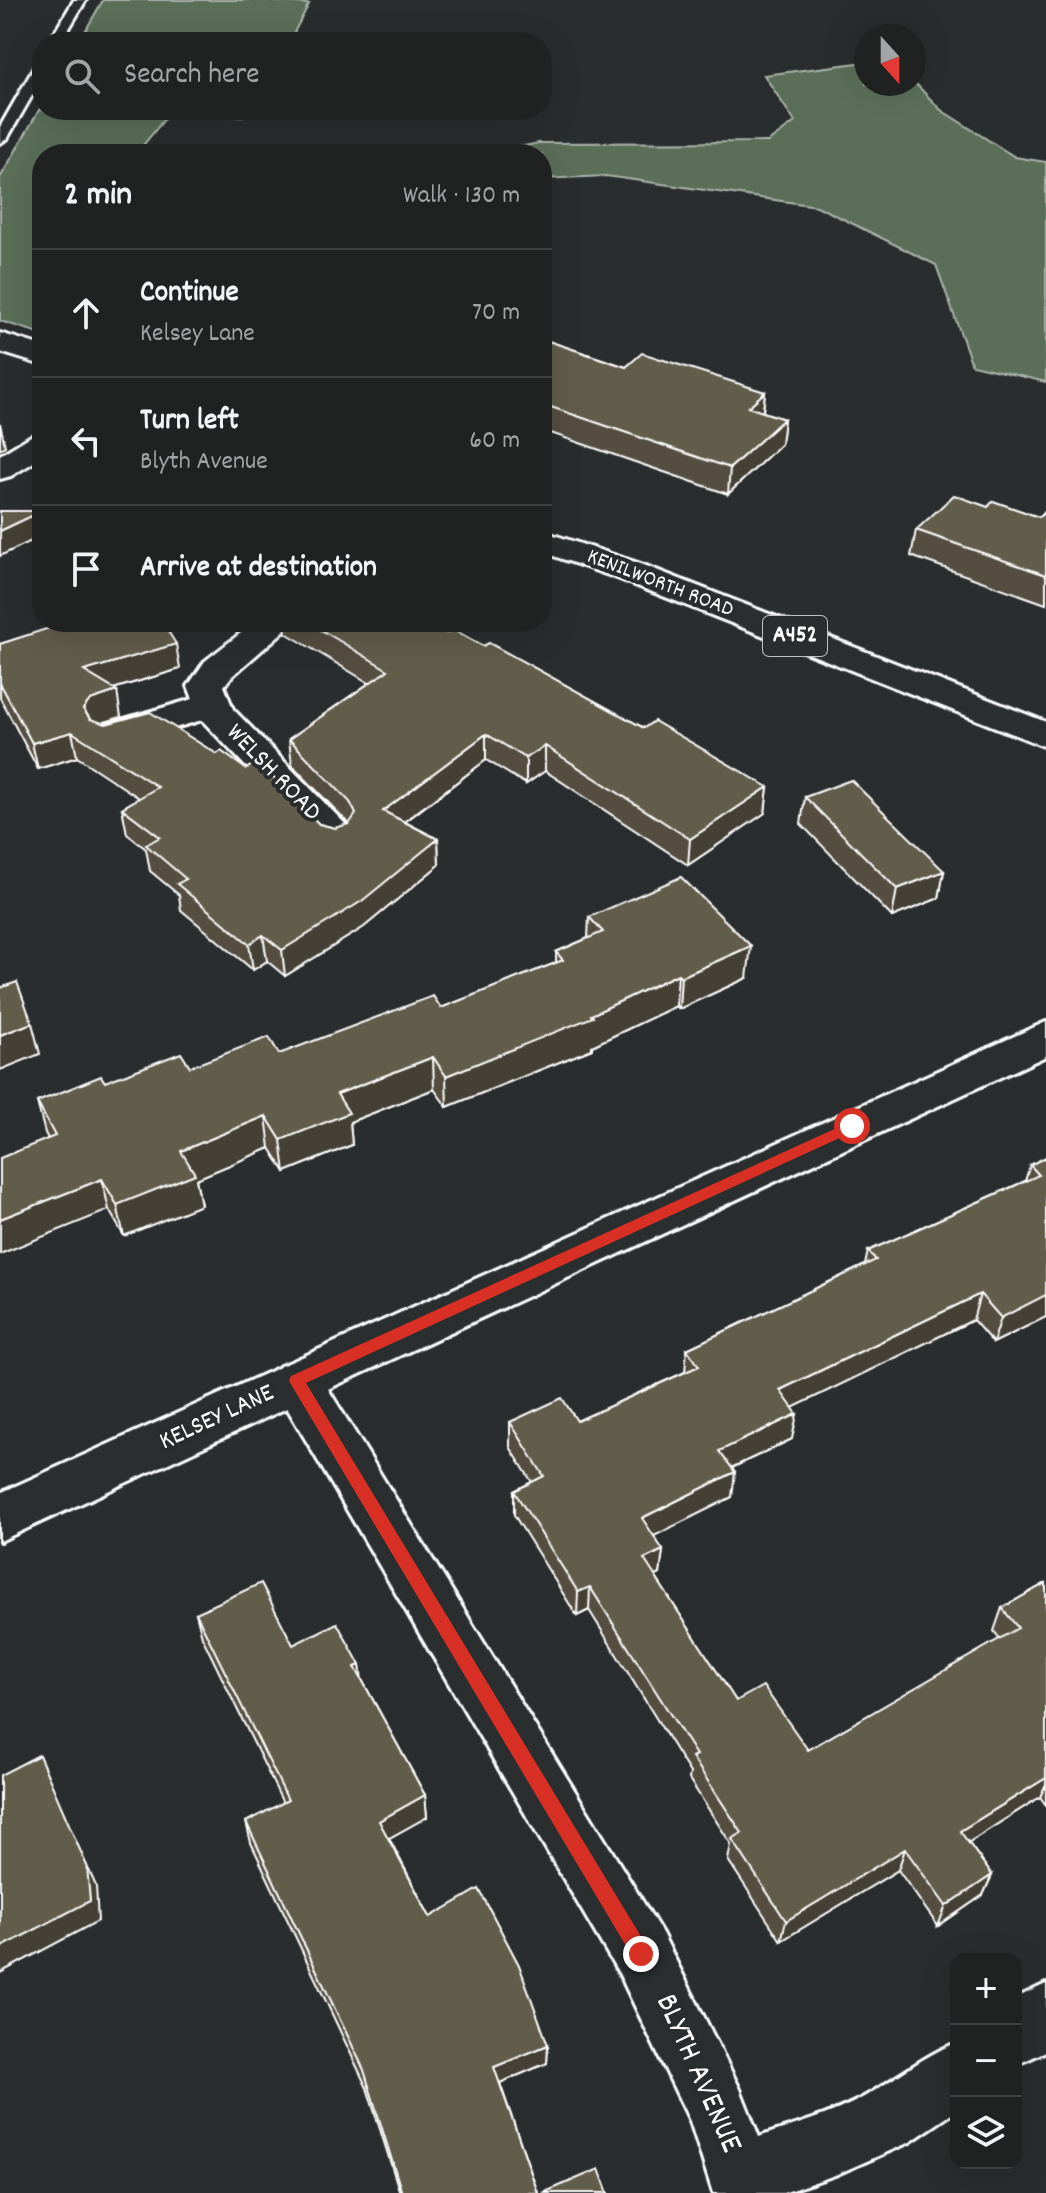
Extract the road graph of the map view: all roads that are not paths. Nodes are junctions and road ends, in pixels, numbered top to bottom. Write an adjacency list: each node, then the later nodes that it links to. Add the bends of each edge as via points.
1 (80, 0): 2 (lane)
2 (61, 32)
3 (32, 83): 4 (lane)
4 (0, 139)
5 (0, 342): 6 (main road)
6 (32, 353)
7 (32, 449): 8 (main road)
8 (0, 469)
9 (552, 544): 13 (main road, KENILWORTH ROAD / A452)
10 (264, 632): 11 (main road, WELSH ROAD, via 218,669 206,686)
11 (213, 705): 12 (main road, WELSH ROAD); 14 (main road, WELSH ROAD)
12 (110, 735)
13 (1046, 735)
14 (336, 838)
15 (1046, 1038): 16 (main road, KELSEY LANE)
16 (297, 1381): 17 (main road, KELSEY LANE); 21 (main road, BLYTH AVENUE, via 641,1954 718,2111)
17 (0, 1518)
18 (1046, 2015): 19 (main road)
19 (1022, 2030)
20 (950, 2078): 21 (main road, via 887,2119)
21 (744, 2184)

